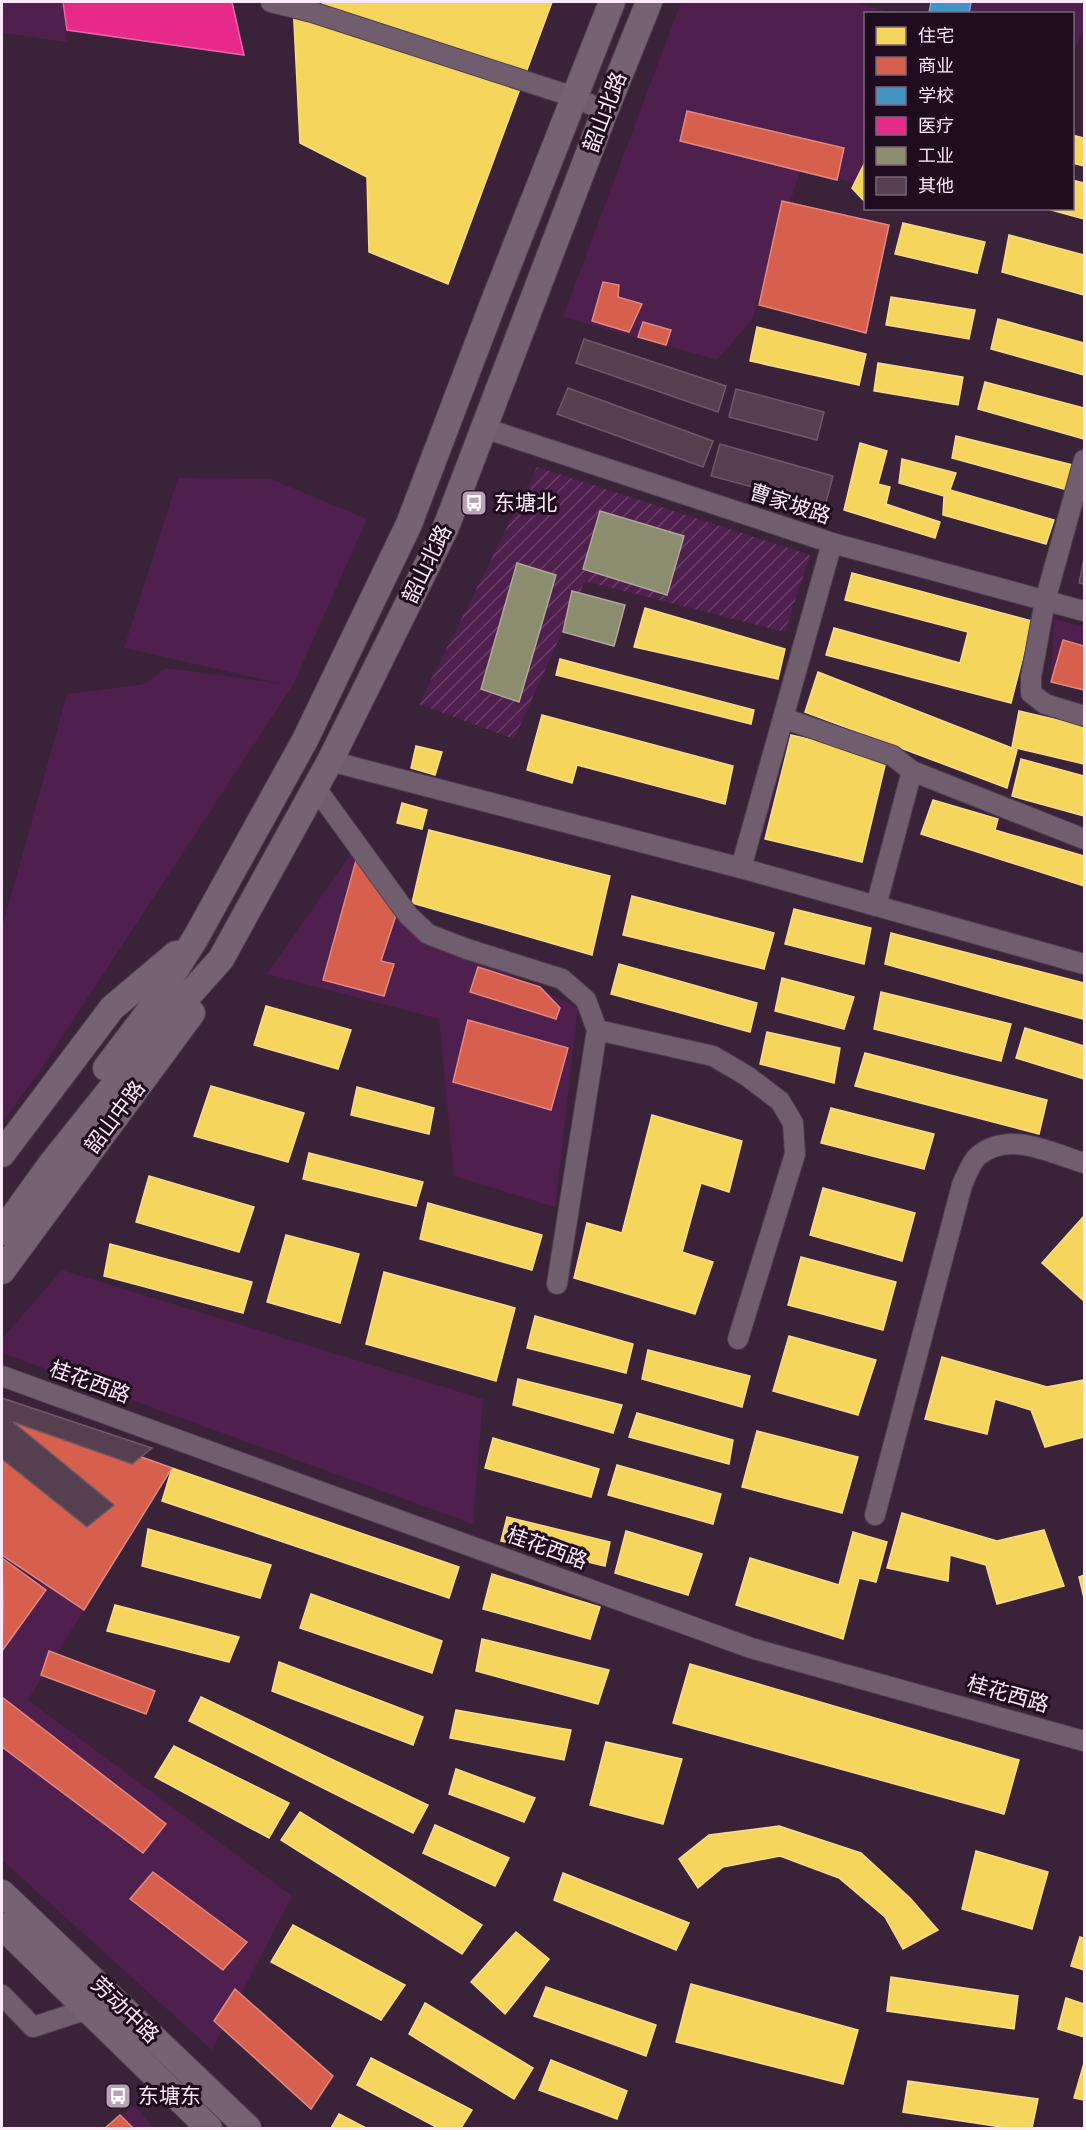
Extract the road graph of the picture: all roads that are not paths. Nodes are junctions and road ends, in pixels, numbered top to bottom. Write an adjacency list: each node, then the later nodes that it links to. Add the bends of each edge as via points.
1 (271, 2): 4 (street)
2 (612, 2): 5 (main road, 韶山北路)
3 (649, 2): 6 (main road, 韶山北路)
4 (314, 7): 5 (street)
5 (574, 97): 6 (street); 20 (main road, 韶山北路, via 409,524 305,740)
6 (605, 111): 7 (main road, 韶山北路)
7 (484, 428): 9 (street, 曹家坡路); 14 (main road, 韶山北路, via 446,527)
8 (1084, 460): 10 (street)
9 (832, 543): 10 (street, 曹家坡路); 13 (street)
10 (1046, 601): 11 (street, 曹家坡路); 12 (street, via 1030,693 1045,704)
11 (1084, 611)
12 (1084, 716)
13 (783, 718): 15 (street, via 893,756); 18 (street)
14 (330, 760): 16 (main road, 韶山北路); 18 (street)
15 (912, 771): 17 (street); 19 (street)
16 (315, 786): 21 (main road, 韶山北路); 24 (street, via 408,915 428,934 562,979 586,1000)
17 (1084, 838)
18 (741, 868): 19 (street)
19 (876, 906): 22 (street)
20 (195, 939): 23 (main road, 韶山北路); 25 (main road, via 111,1008)
21 (221, 958): 23 (main road, 韶山北路); 29 (main road, 韶山中路, via 199,1003)
22 (1084, 964)
23 (156, 1017): 27 (main road, 韶山中路); 28 (main road, 韶山中路)
24 (597, 1030): 30 (street); 31 (street, via 713,1056 780,1101 794,1123 795,1154)
25 (2, 1154)
26 (1084, 1163): 33 (street, via 1025,1144 997,1144 976,1157 962,1185)
27 (2, 1211)
28 (2, 1232)
29 (2, 1271)
30 (557, 1284)
31 (738, 1339)
32 (2, 1376): 34 (street, 桂花西路, via 751,1648)
33 (875, 1515)
34 (1084, 1741)
35 (2, 1893): 40 (main road, 劳动中路)
36 (2, 1926): 38 (main road, 劳动中路)
37 (2, 1995): 38 (street, via 33,2027)
38 (88, 2008): 39 (main road, 劳动中路)
39 (209, 2128)
40 (248, 2128)

